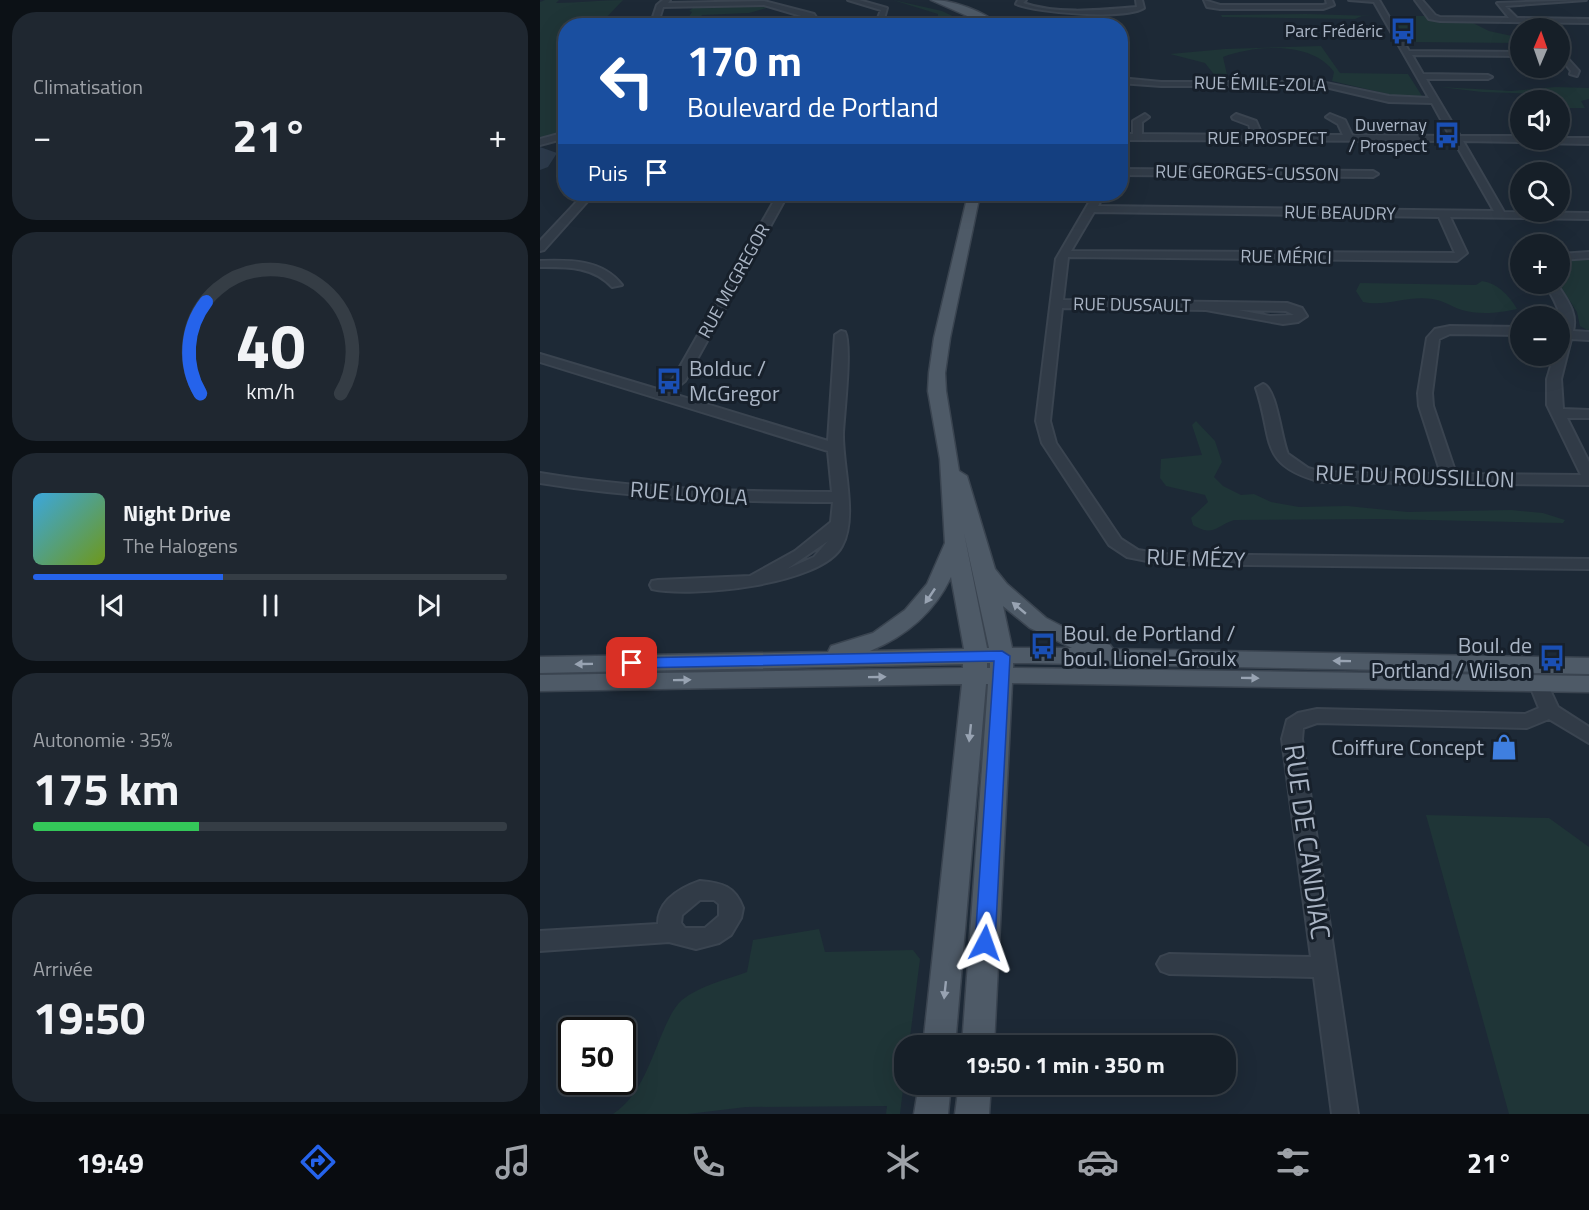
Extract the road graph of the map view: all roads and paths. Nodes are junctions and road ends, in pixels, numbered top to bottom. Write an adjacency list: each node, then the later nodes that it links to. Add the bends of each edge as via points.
1 (851, 0): 15 (street, via 885,9)
2 (929, 0): 16 (main road)
3 (935, 0): 17 (main road)
4 (1023, 0): 5 (street, via 1018,3 1030,8 1094,14 1138,9)
5 (1139, 0)
6 (1207, 0): 7 (street, via 1209,6 1220,8 1323,7 1331,5)
7 (1329, 0)
8 (1352, 0): 9 (street)
9 (1376, 0): 22 (street)
10 (1418, 0): 19 (street, via 1435,18)
11 (1582, 0): 18 (street, via 1499,4)
12 (663, 3): 13 (street); 14 (street, via 771,4)
13 (656, 18)
14 (813, 18)
15 (881, 18)
16 (967, 18)
17 (982, 18)
18 (1512, 18)
19 (1510, 21)
20 (1570, 21): 21 (street)
21 (1589, 21)
22 (1408, 53): 23 (street); 26 (street)
23 (1510, 54)
24 (1570, 65): 25 (street)
25 (1574, 74)
26 (1421, 76): 27 (street); 29 (street)
27 (1488, 77)
28 (1128, 81): 29 (street, RUE ÉMILE-ZOLA, via 1321,84 1389,99)
29 (1434, 101): 38 (street)
30 (1144, 117): 35 (street, via 1137,121)
31 (1236, 117): 36 (street, via 1253,123)
32 (1330, 117): 37 (street, via 1342,122)
33 (558, 137): 42 (street)
34 (1128, 137): 35 (street, RUE PROSPECT)
35 (1138, 137): 36 (street, RUE PROSPECT)
36 (1258, 138): 37 (street, RUE PROSPECT)
37 (1349, 138): 38 (street, RUE PROSPECT)
38 (1456, 139): 39 (street, RUE PROSPECT); 51 (street)
39 (1510, 139)
40 (1570, 141): 41 (street)
41 (1589, 141)
42 (540, 142)
43 (1128, 172): 44 (street, RUE GEORGES-CUSSON)
44 (1373, 174)
45 (581, 201): 53 (street)
46 (779, 201): 68 (street, RUE MCGREGOR, via 678,381)
47 (972, 201): 72 (main road, via 939,356 937,391)
48 (1096, 201): 49 (street, RUE MÉZY)
49 (1092, 209): 50 (street, RUE BEAUDRY); 54 (street, RUE MÉZY)
50 (1443, 214): 51 (street, RUE BEAUDRY); 54 (street, RUE MÉRICI, via 1461,253 1457,258)
51 (1502, 215): 52 (street, RUE BEAUDRY)
52 (1589, 216)
53 (540, 248)
54 (1064, 254): 59 (street, RUE MÉZY)
55 (1589, 255): 56 (street)
56 (1570, 256)
57 (540, 264): 58 (street, via 580,266 606,274)
58 (616, 285)
59 (1058, 304): 60 (street, RUE DUSSAULT); 79 (street, RUE MÉZY, via 1043,411 1044,432 1116,542 1133,554 1162,559)
60 (1206, 306): 60 (street, RUE DUSSAULT, via 1282,322 1301,316 1287,307)
61 (1510, 331): 74 (street, via 1450,330 1433,338 1426,406)
62 (841, 335): 71 (street)
63 (1570, 335): 64 (street)
64 (1589, 336)
65 (540, 358): 68 (street)
66 (1557, 366): 69 (street, via 1553,388)
67 (1263, 388): 74 (street, RUE DU ROUSSILLON, via 1280,455 1299,471 1322,477)
68 (660, 394): 71 (street)
69 (1557, 414): 70 (street); 75 (street)
70 (1589, 414)
71 (835, 448): 76 (street)
72 (949, 459): 77 (main road); 78 (main road)
73 (540, 478): 76 (street, RUE LOYOLA, via 724,496)
74 (1450, 478): 75 (street, RUE DU ROUSSILLON)
75 (1589, 479)
76 (839, 497): 80 (street, via 838,539 816,563 792,574)
77 (955, 544): 82 (main road, one-way to 82, via 929,599 910,619 887,634 845,650); 84 (main road, via 976,642)
78 (982, 557): 81 (main road, one-way to 78, via 1058,634 1033,620 1000,591); 84 (main road)
79 (1589, 564)
80 (658, 585)
81 (1129, 657): 84 (main road); 85 (main road, one-way to 81)
82 (747, 661): 83 (main road, one-way to 83); 84 (main road)
83 (540, 665)
84 (989, 665): 86 (main road, one-way to 84); 87 (main road, one-way to 87); 95 (main road, one-way to 95); 96 (main road)
85 (1589, 666)
86 (540, 683)
87 (1538, 683): 88 (main road); 89 (street)
88 (1589, 684)
89 (1550, 711): 90 (street); 94 (street, RUE DE CANDIAC, via 1527,721 1317,716 1294,725 1292,739)
90 (1589, 736)
91 (673, 932): 92 (street)
92 (540, 941)
93 (1169, 964): 94 (street, RUE DE CANDIAC)
94 (1325, 967): 101 (street, RUE DE CANDIAC)
95 (940, 1035)
96 (978, 1035)
97 (933, 1095): 99 (main road)
98 (974, 1095): 100 (main road)
99 (931, 1114)
100 (972, 1114)
101 (1345, 1114)

